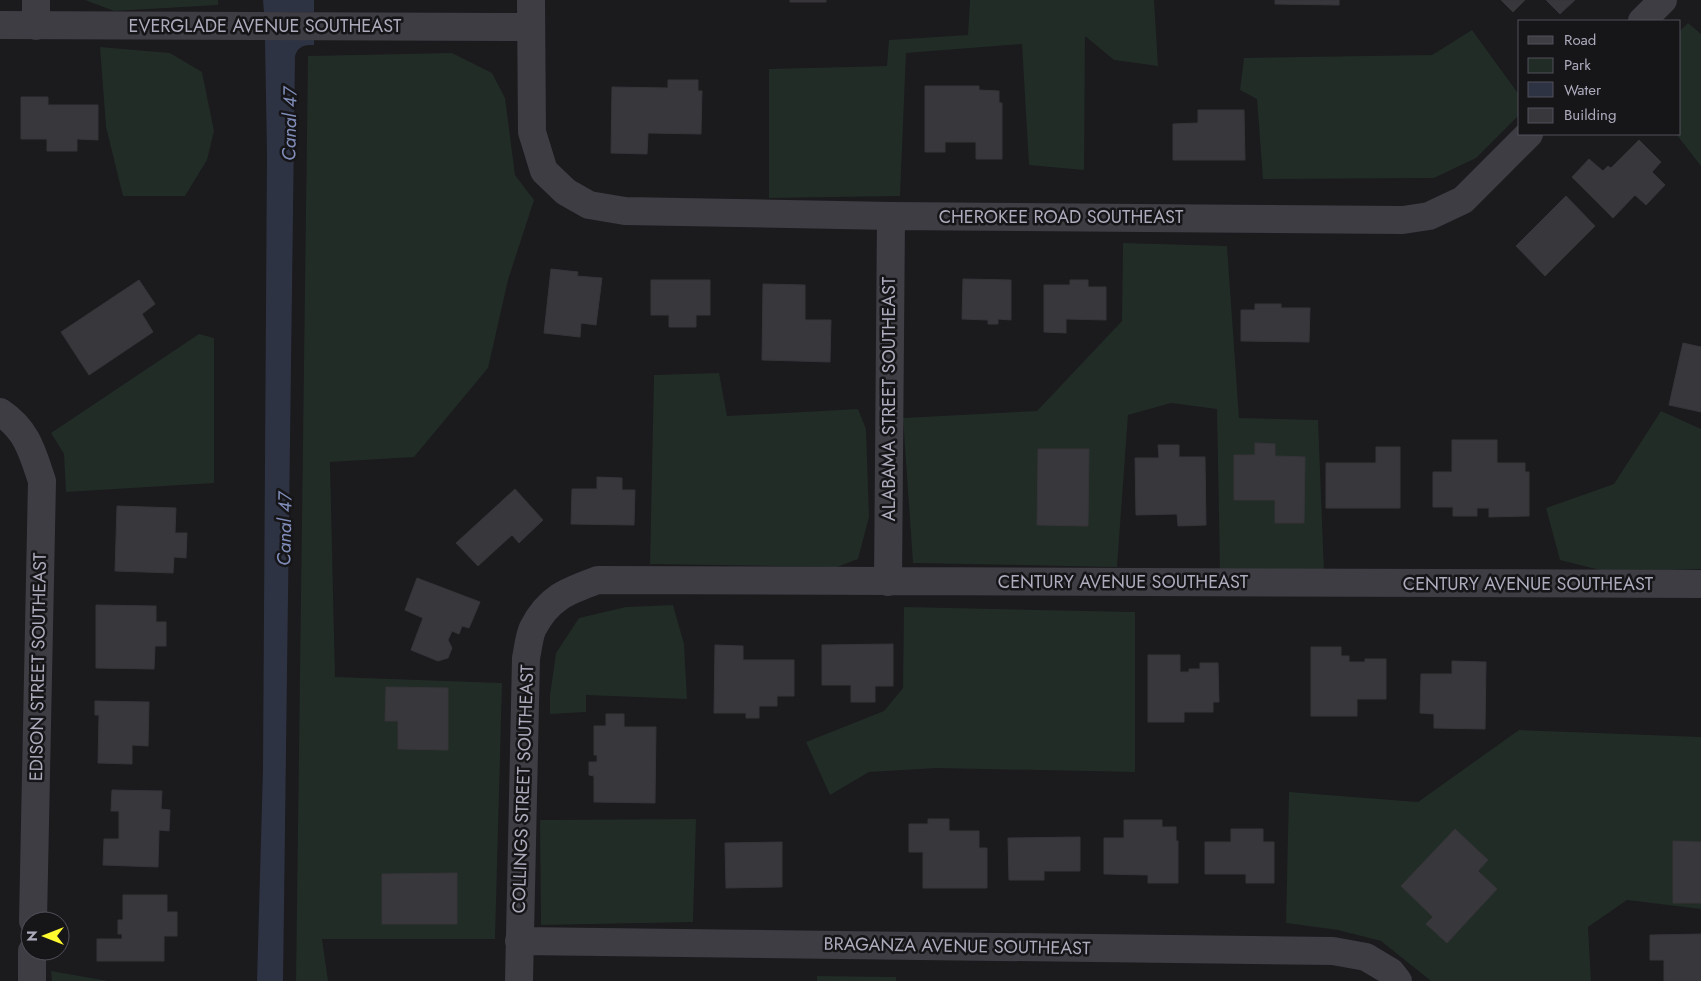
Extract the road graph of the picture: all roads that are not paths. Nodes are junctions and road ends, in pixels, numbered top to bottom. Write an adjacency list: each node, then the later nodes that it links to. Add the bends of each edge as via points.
1 (531, 0): 6 (street, CHEROKEE ROAD SOUTHEAST)
2 (1663, 0): 4 (street)
3 (36, 13): 5 (street, EVERGLADE AVENUE SOUTHEAST); 6 (street, EVERGLADE AVENUE SOUTHEAST)
4 (1643, 20)
5 (0, 25)
6 (531, 27): 8 (street, CHEROKEE ROAD SOUTHEAST, via 532,132 544,171 566,192 589,206 625,211)
7 (1528, 135): 8 (street, CHEROKEE ROAD SOUTHEAST, via 1463,200 1429,216 1403,220)
8 (891, 216): 10 (street, ALABAMA STREET SOUTHEAST)
9 (6, 417): 13 (street, EDISON STREET SOUTHEAST, via 31,447 42,481)
10 (888, 582): 11 (street, CENTURY AVENUE SOUTHEAST); 12 (street, CENTURY AVENUE SOUTHEAST, via 598,580)
11 (1701, 584)
12 (551, 602): 14 (street, COLLINGS STREET SOUTHEAST, via 533,628 526,658)
13 (33, 911)
14 (519, 941): 16 (street, BRAGANZA AVENUE SOUTHEAST, via 1333,951 1366,956); 18 (street, COLLINGS STREET SOUTHEAST)
15 (32, 961): 17 (street)
16 (1394, 976)
17 (32, 981)
18 (519, 981)

